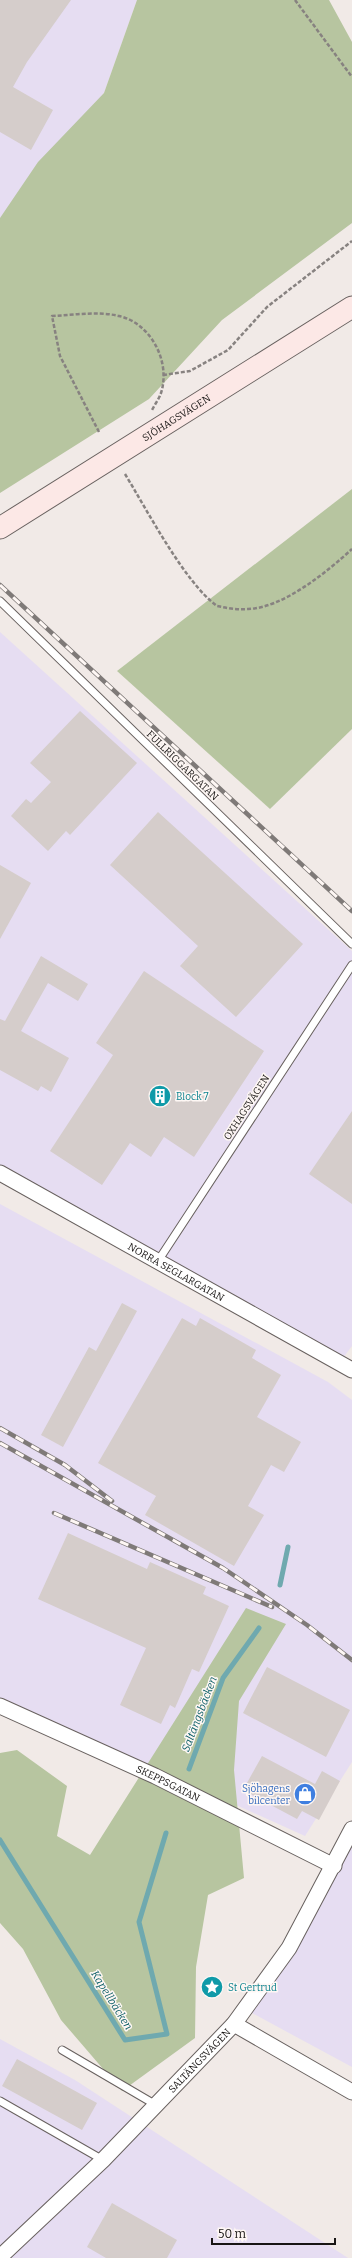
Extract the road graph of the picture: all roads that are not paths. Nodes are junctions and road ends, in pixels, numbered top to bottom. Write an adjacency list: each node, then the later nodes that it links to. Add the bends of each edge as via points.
1 (352, 307): 2 (main road, SJÖHAGSVÄGEN)
2 (0, 528)
3 (0, 601): 4 (lane, FULLRIGGARGATAN)
4 (352, 944)
5 (352, 965): 7 (lane, OXHAGSVÄGEN)
6 (0, 1173): 7 (street, NORRA SEGLARGATAN)
7 (158, 1260): 8 (street, NORRA SEGLARGATAN)
8 (352, 1370)
9 (0, 1706): 11 (street, SKEPPSGATAN, via 155,1776)
10 (352, 1829): 11 (street, SALTÄNGSVÄGEN)
11 (334, 1866): 12 (street, SALTÄNGSVÄGEN, via 289,1948)
12 (234, 2024): 14 (street); 16 (street, SALTÄNGSVÄGEN)
13 (62, 2050): 16 (lane)
14 (352, 2092)
15 (0, 2101): 17 (lane)
16 (156, 2104): 17 (street, SALTÄNGSVÄGEN)
17 (103, 2160): 18 (street, SALTÄNGSVÄGEN)
18 (0, 2256)

